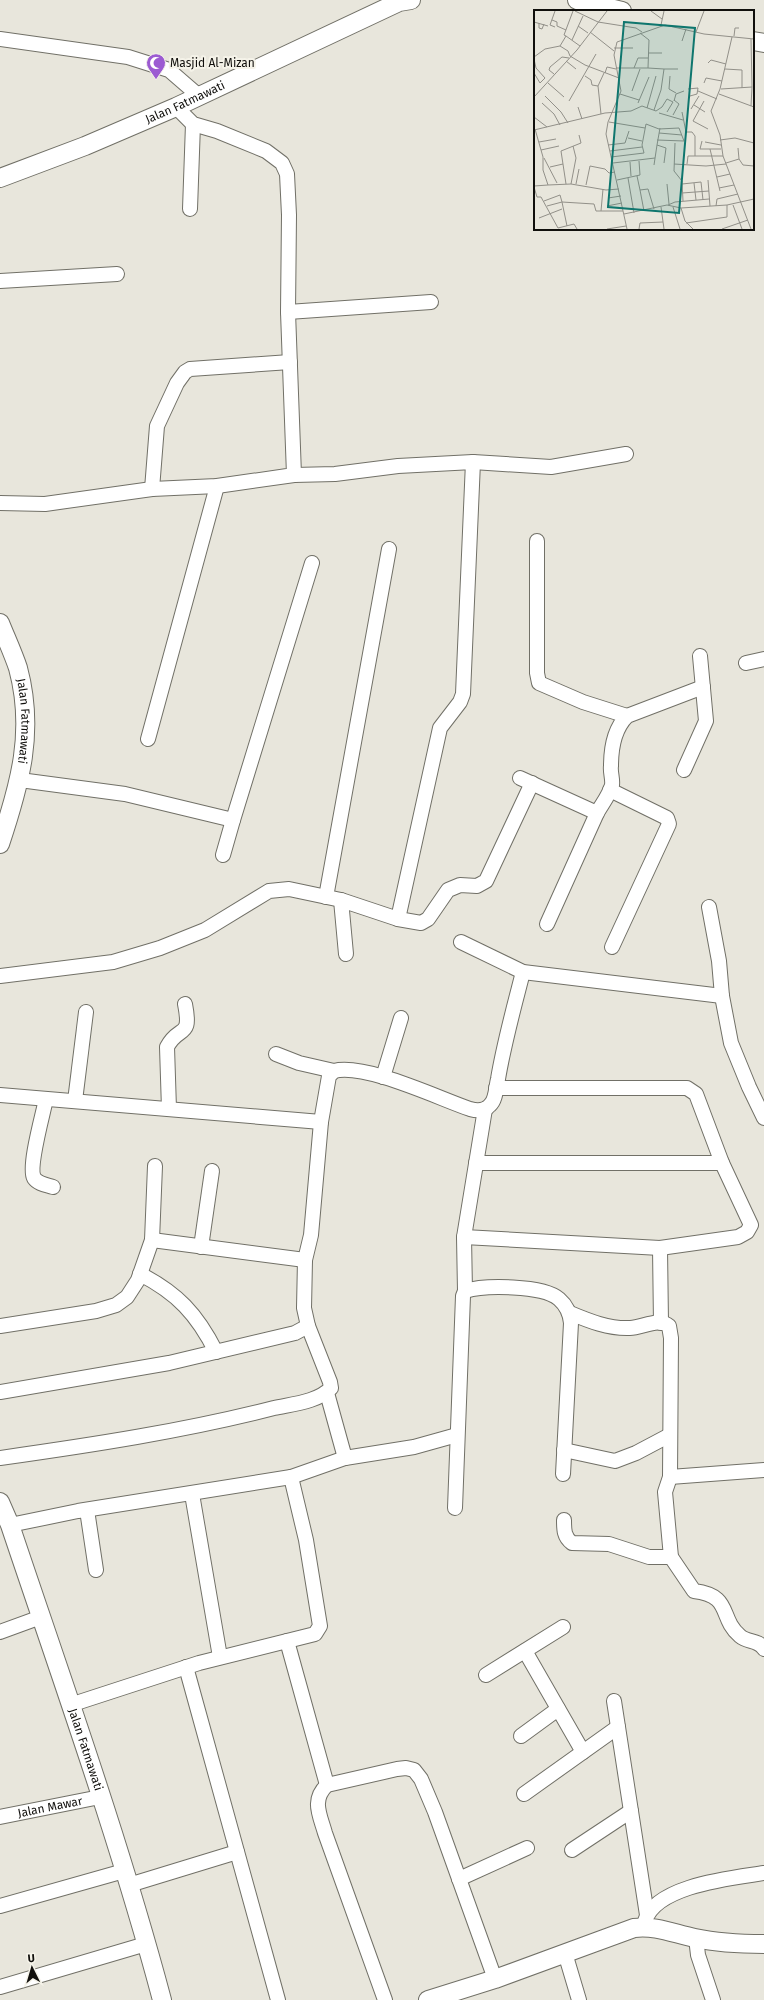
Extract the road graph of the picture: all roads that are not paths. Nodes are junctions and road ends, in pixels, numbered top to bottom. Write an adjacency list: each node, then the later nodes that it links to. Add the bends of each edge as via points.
1 (577, 0): 3 (street)
2 (403, 1): 7 (street, Jalan Fatmawati)
3 (618, 10)
4 (0, 39): 7 (street, via 128,58 169,70)
5 (754, 41): 6 (street)
6 (764, 43)
7 (199, 96): 8 (street, Jalan Fatmawati)
8 (176, 107): 9 (street); 10 (street, Jalan Fatmawati, via 85,146)
9 (192, 124): 11 (street); 15 (street, via 266,151 284,168 288,182 289,215)
10 (0, 178)
11 (190, 209)
12 (116, 274): 13 (street)
13 (0, 281)
14 (431, 302): 15 (street)
15 (288, 312): 16 (street)
16 (290, 362): 19 (street); 21 (street, via 190,369 185,372 176,383 157,426)
17 (626, 454): 18 (street, via 551,467)
18 (474, 462): 19 (street); 43 (street, via 463,694 440,728)
19 (294, 475): 20 (street)
20 (217, 486): 21 (street); 32 (street)
21 (152, 488): 22 (street, via 45,504)
22 (0, 503)
23 (537, 541): 31 (street, via 539,683 583,702)
24 (389, 549): 40 (street)
25 (312, 563): 37 (street)
26 (0, 623): 34 (street, Jalan Fatmawati, via 18,668 26,716 26,748)
27 (700, 656): 30 (street)
28 (764, 658): 29 (street)
29 (746, 664)
30 (703, 687): 31 (street); 33 (street, via 706,721)
31 (627, 716): 35 (street, via 617,729 614,740)
32 (148, 739)
33 (684, 770)
34 (20, 780): 37 (street, via 125,794); 38 (street, Jalan Fatmawati)
35 (610, 790): 36 (street); 46 (street, via 666,818 669,824)
36 (597, 812): 43 (street, via 526,781 486,881 477,886 460,885 448,890 428,919 421,923); 44 (street)
37 (233, 820): 39 (street)
38 (0, 844)
39 (224, 855)
40 (326, 897): 41 (street); 49 (street, via 289,889 269,891 205,930 160,948 113,962)
41 (341, 900): 43 (street); 47 (street)
42 (709, 907): 50 (street, via 719,961)
43 (398, 919)
44 (547, 924)
45 (462, 942): 48 (street)
46 (612, 947)
47 (346, 954)
48 (523, 972): 50 (street); 57 (street)
49 (0, 976)
50 (722, 996): 63 (street, via 732,1043)
51 (185, 1004): 61 (street, via 188,1024 167,1047)
52 (86, 1012): 60 (street)
53 (401, 1018): 56 (street)
54 (276, 1054): 55 (street, via 299,1063)
55 (334, 1071): 56 (street, via 350,1070); 64 (street, via 327,1081)
56 (383, 1077): 62 (street, via 470,1109)
57 (496, 1088): 62 (street, via 491,1105); 66 (street, via 688,1088 696,1094)
58 (0, 1095): 59 (street)
59 (46, 1099): 60 (street); 69 (street, via 32,1158 32,1172 37,1182)
60 (75, 1101): 61 (street)
61 (169, 1109): 64 (street)
62 (484, 1109): 65 (street)
63 (764, 1118)
64 (321, 1122): 74 (street, via 311,1235)
65 (476, 1163): 66 (street); 70 (street)
66 (722, 1163): 73 (street, via 751,1224 748,1232 738,1238)
67 (155, 1166): 71 (street)
68 (212, 1171): 72 (street)
69 (53, 1188)
70 (464, 1237): 73 (street); 76 (street)
71 (152, 1240): 72 (street); 75 (street)
72 (201, 1247): 74 (street)
73 (660, 1248): 78 (street)
74 (305, 1260): 80 (street, via 304,1308)
75 (140, 1274): 79 (street, via 128,1298 116,1305 96,1311); 81 (street, via 164,1286 184,1303 210,1339)
76 (465, 1291): 77 (street, via 476,1287 516,1287 548,1293 558,1298); 84 (street)
77 (570, 1314): 78 (street, via 612,1328); 86 (street)
78 (662, 1323): 85 (street, via 669,1326 671,1338)
79 (0, 1326)
80 (308, 1326): 81 (street, via 295,1333); 83 (street, via 330,1382 331,1388)
81 (216, 1352): 82 (street)
82 (0, 1392)
83 (326, 1393): 87 (street, via 257,1413 123,1440); 88 (street)
84 (457, 1435): 88 (street, via 414,1447); 95 (street)
85 (670, 1435): 86 (street, via 636,1453 614,1461); 92 (street)
86 (564, 1450): 90 (street)
87 (0, 1458)
88 (345, 1458): 91 (street)
89 (764, 1470): 92 (street)
90 (563, 1474)
91 (291, 1477): 93 (street); 104 (street, via 306,1540 320,1626 315,1634)
92 (670, 1477): 99 (street, via 665,1492)
93 (192, 1494): 96 (street); 107 (street)
94 (0, 1502): 98 (street, Jalan Fatmawati)
95 (455, 1508)
96 (87, 1510): 98 (street); 100 (street)
97 (564, 1520): 99 (street, via 564,1533 572,1543 609,1544 649,1557)
98 (10, 1526): 101 (street, Jalan Fatmawati)
99 (671, 1557): 105 (street, via 694,1591 714,1596 723,1605 738,1634 756,1641)
100 (96, 1570)
101 (41, 1617): 103 (street); 111 (street, Jalan Fatmawati)
102 (563, 1627): 106 (street)
103 (0, 1632)
104 (287, 1642): 107 (street); 116 (street)
105 (764, 1649)
106 (525, 1651): 109 (street); 112 (street)
107 (220, 1657): 108 (street)
108 (186, 1667): 111 (street); 123 (street)
109 (486, 1675)
110 (614, 1701): 113 (street)
111 (70, 1705): 118 (street, Jalan Fatmawati)
112 (558, 1709): 114 (street); 115 (street)
113 (618, 1727): 115 (street); 119 (street)
114 (521, 1736)
115 (583, 1752): 117 (street)
116 (327, 1785): 126 (street, via 397,1769 414,1770 421,1779 435,1812); 137 (street, via 320,1791 318,1808)
117 (524, 1794)
118 (100, 1797): 120 (street, Jalan Mawar); 125 (street, Jalan Fatmawati)
119 (632, 1811): 122 (street); 128 (street)
120 (0, 1817)
121 (528, 1848): 126 (street)
122 (572, 1850)
123 (237, 1852): 125 (street); 136 (street)
124 (764, 1873): 128 (street, via 717,1880 670,1895 654,1906)
125 (127, 1878): 127 (street); 130 (street, Jalan Fatmawati)
126 (459, 1879): 133 (street)
127 (0, 1906)
128 (645, 1921): 129 (street); 132 (street)
129 (696, 1938): 131 (street); 140 (street, via 698,1955)
130 (146, 1944): 134 (street); 135 (street, Jalan Fatmawati)
131 (764, 1944)
132 (565, 1953): 133 (street); 139 (street)
133 (495, 1978): 138 (street)
134 (0, 1987)
135 (162, 2000)
136 (278, 2000)
137 (385, 2000)
138 (428, 2000)
139 (579, 2000)
140 (713, 2000)

